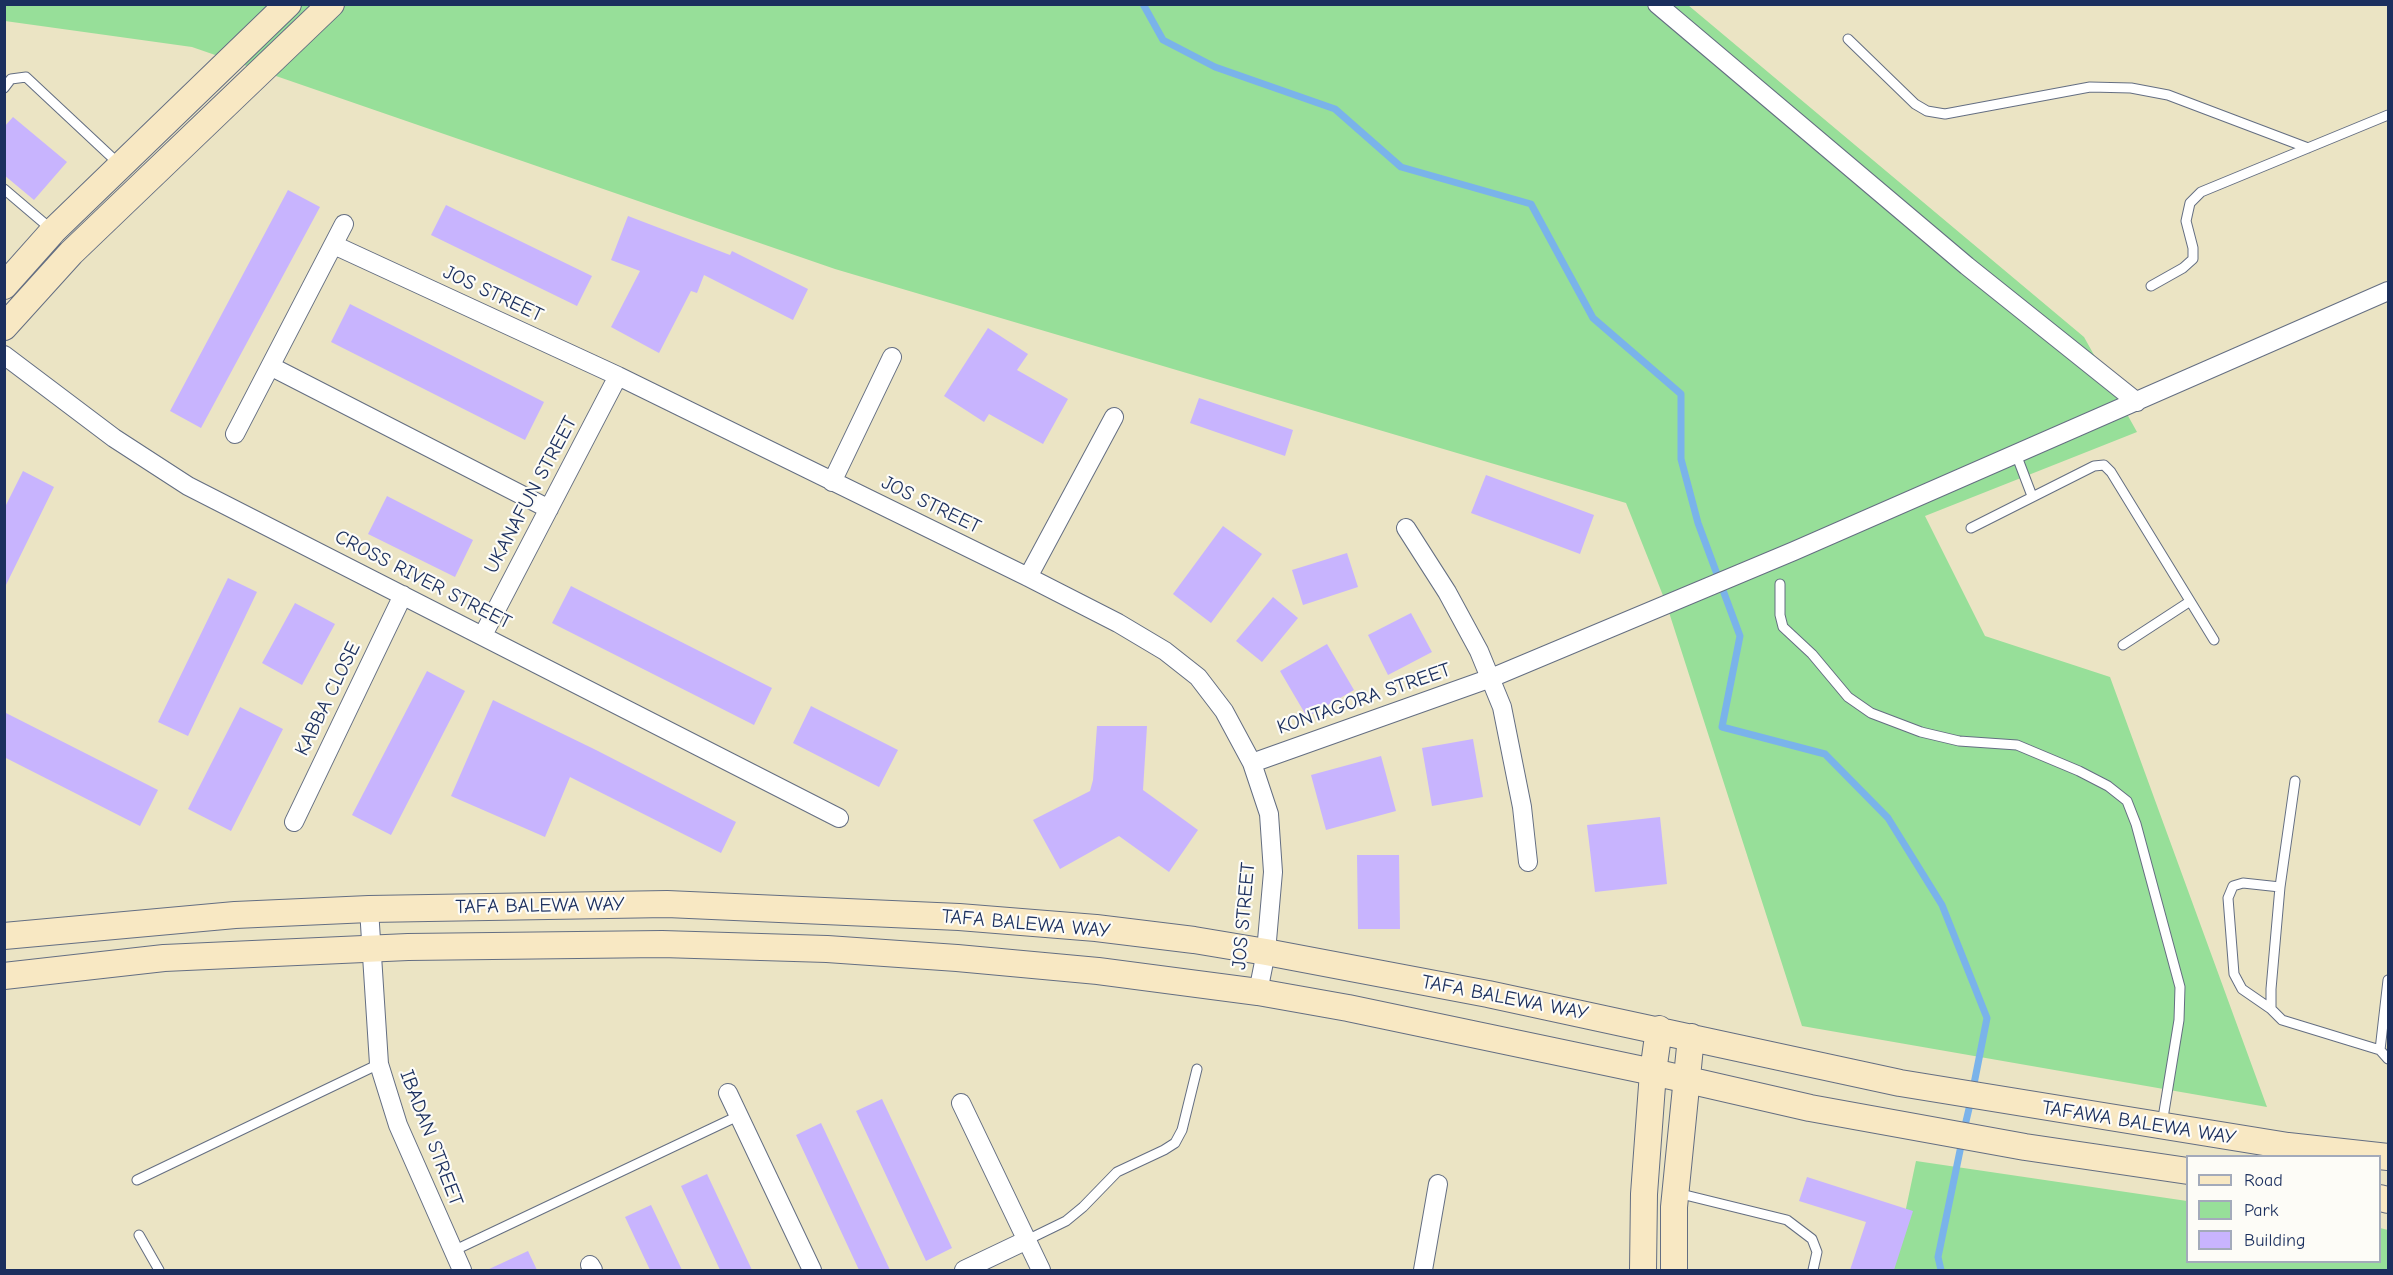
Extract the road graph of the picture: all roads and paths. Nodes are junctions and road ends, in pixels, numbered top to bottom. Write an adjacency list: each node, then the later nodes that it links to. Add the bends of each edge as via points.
1 (288, 4): 8 (main road)
2 (331, 4): 16 (main road, via 71,254)
3 (1657, 4): 21 (street, via 1967,267)
4 (1848, 39): 7 (lane, via 1927,111 1945,114 2090,87 2131,88 2168,95)
5 (4, 88): 8 (lane, via 11,80 26,77)
6 (2388, 115): 7 (lane)
7 (2308, 148): 14 (lane, via 2201,192 2190,203 2186,221 2193,259)
8 (120, 165): 11 (main road)
9 (4, 189): 11 (lane)
10 (344, 224): 12 (street)
11 (53, 231): 13 (main road)
12 (334, 245): 19 (street); 20 (street, JOS STREET)
13 (4, 286)
14 (2151, 286)
15 (2388, 291): 21 (street, KONTAGORA STREET)
16 (4, 327)
17 (4, 355): 32 (street, CROSS RIVER STREET, via 114,438 188,486)
18 (891, 357): 25 (street)
19 (272, 367): 23 (street); 27 (street)
20 (618, 376): 25 (street, JOS STREET); 27 (street, UKANAFUN STREET)
21 (2137, 402): 24 (street, KONTAGORA STREET)
22 (1114, 417): 30 (street)
23 (235, 434)
24 (2016, 454): 26 (lane); 37 (street, KONTAGORA STREET)
25 (832, 482): 30 (street, JOS STREET)
26 (2032, 496): 29 (lane); 33 (lane, via 2103,465 2111,472)
27 (549, 509): 34 (street, UKANAFUN STREET)
28 (1406, 528): 37 (street, via 1447,592)
29 (1971, 528)
30 (1028, 577): 38 (street, JOS STREET, via 1165,651 1197,677 1224,711)
31 (1780, 584): 64 (lane, via 1783,627 1848,697 1871,713 1940,737 2017,745 2079,771 2127,801 2180,987 2179,1020)
32 (403, 595): 34 (street, CROSS RIVER STREET); 41 (street, KABBA CLOSE)
33 (2189, 602): 35 (lane); 36 (lane)
34 (483, 635): 40 (street, CROSS RIVER STREET)
35 (2214, 640)
36 (2124, 645)
37 (1491, 678): 38 (street, KONTAGORA STREET); 42 (street, via 1510,742)
38 (1252, 763): 47 (street, JOS STREET, via 1269,814 1273,872)
39 (2295, 781): 43 (lane)
40 (839, 818)
41 (294, 822)
42 (1528, 862)
43 (2280, 887): 51 (lane); 51 (lane, via 2243,883 2233,886 2228,898 2234,974 2242,989)
44 (369, 909): 45 (main road, TAFA BALEWA WAY, via 235,915); 46 (street, IBADAN STREET); 47 (main road, TAFA BALEWA WAY, via 667,904 959,917 1095,928)
45 (4, 936)
46 (371, 950): 48 (main road, TAFA BALEWA WAY, via 164,958); 50 (main road, TAFA BALEWA WAY, via 662,944 827,949 1098,971); 56 (street, IBADAN STREET)
47 (1266, 952): 50 (street, JOS STREET); 52 (main road, TAFA BALEWA WAY)
48 (4, 976)
49 (2388, 980): 54 (lane)
50 (1258, 992): 58 (main road, TAFA BALEWA WAY)
51 (2271, 1009): 54 (lane, via 2282,1020)
52 (1659, 1029): 53 (main road, TAFA BALEWA WAY); 58 (main road)
53 (1690, 1036): 59 (main road); 62 (main road, TAFA BALEWA WAY, via 1900,1083)
54 (2380, 1050): 55 (lane)
55 (2388, 1059)
56 (379, 1064): 68 (lane); 73 (street, IBADAN STREET, via 398,1125)
57 (1197, 1069): 72 (lane, via 1182,1130 1175,1143 1117,1172 1066,1221)
58 (1653, 1072): 59 (main road, TAFA BALEWA WAY); 80 (main road)
59 (1685, 1079): 65 (main road, TAFA BALEWA WAY, via 1810,1108); 70 (main road)
60 (728, 1093): 63 (street)
61 (961, 1103): 72 (street)
62 (2032, 1106): 64 (main road, TAFAWA BALEWA WAY)
63 (738, 1116): 73 (lane); 76 (street)
64 (2162, 1126): 66 (main road, TAFAWA BALEWA WAY)
65 (2025, 1147): 67 (main road, TAFAWA BALEWA WAY)
66 (2363, 1155)
67 (2186, 1171)
68 (137, 1180)
69 (1438, 1184): 79 (street)
70 (1675, 1192): 81 (main road); 82 (lane, via 1787,1220 1812,1239 1817,1252)
71 (140, 1235): 74 (lane)
72 (1027, 1240): 77 (street); 78 (street)
73 (453, 1251): 75 (street, IBADAN STREET)
74 (159, 1270)
75 (462, 1270)
76 (812, 1270)
77 (964, 1270)
78 (1041, 1270)
79 (1423, 1270)
80 (1643, 1270)
81 (1674, 1270)
82 (1813, 1270)

